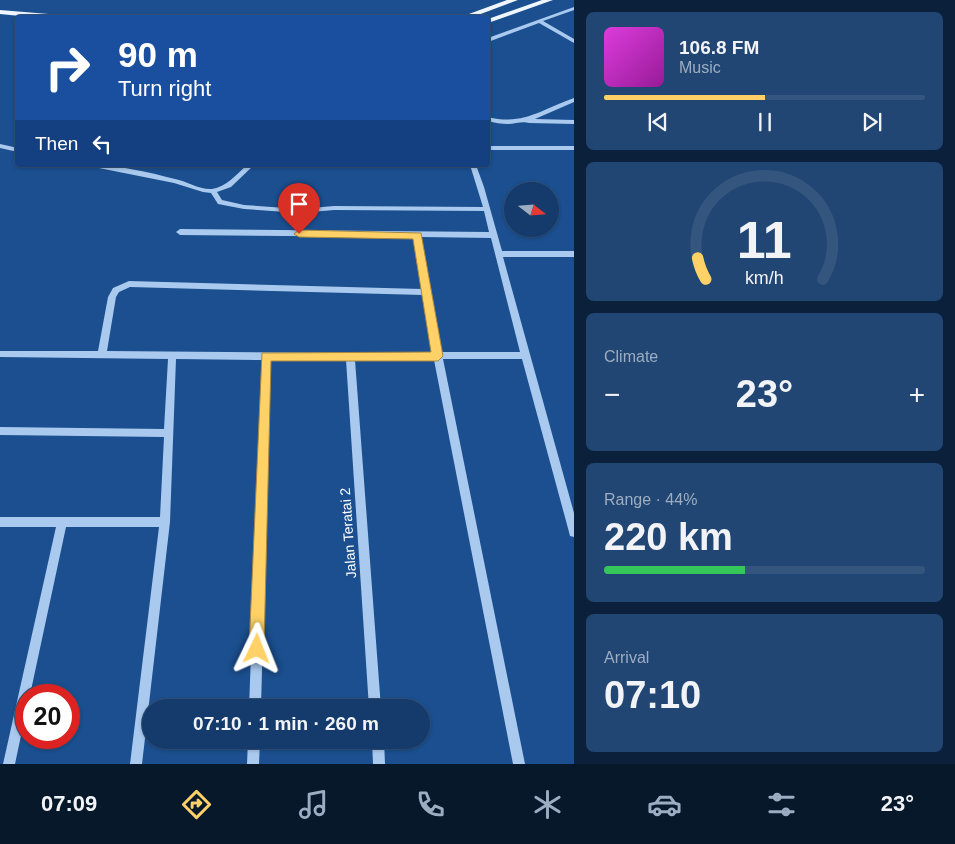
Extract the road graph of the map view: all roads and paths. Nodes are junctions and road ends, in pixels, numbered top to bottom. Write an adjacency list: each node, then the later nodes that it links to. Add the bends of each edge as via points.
1 (514, 0): 6 (main road)
2 (549, 0): 9 (main road)
3 (574, 8): 10 (street)
4 (0, 12): 5 (main road)
5 (36, 15)
6 (469, 15)
7 (0, 19): 8 (main road)
8 (15, 20)
9 (490, 20)
10 (539, 21): 11 (street); 12 (street)
11 (490, 39)
12 (574, 40)
13 (574, 100): 15 (street)
14 (490, 119): 15 (street)
15 (525, 121): 16 (street)
16 (574, 122)
17 (0, 146): 20 (street)
18 (490, 148): 19 (street)
19 (574, 148)
20 (15, 149)
21 (104, 167): 24 (street)
22 (249, 167): 24 (street, via 229,185)
23 (474, 167): 25 (street)
24 (213, 191): 25 (street, via 220,202 300,211 334,208)
25 (487, 209): 27 (street)
26 (180, 232): 28 (street)
27 (494, 235): 28 (street); 29 (street)
28 (417, 236): 31 (street)
29 (499, 254): 30 (street); 35 (street)
30 (574, 254)
31 (426, 292): 33 (street, via 129,284 116,290 112,297); 37 (street)
32 (0, 354): 33 (street)
33 (102, 354): 34 (street)
34 (172, 355): 36 (street); 40 (street)
35 (524, 355): 37 (street); 41 (street)
36 (266, 356): 38 (street); 46 (street)
37 (438, 356): 38 (street); 54 (street)
38 (350, 357): 47 (street, Jalan Teratai 2)
39 (0, 432): 40 (street)
40 (169, 433): 44 (street)
41 (569, 498): 45 (street)
42 (0, 522): 43 (street)
43 (62, 522): 44 (street); 50 (street)
44 (165, 522): 51 (street)
45 (574, 532)
46 (255, 699)
47 (374, 699)
48 (254, 749): 52 (street)
49 (378, 749): 53 (street)
50 (9, 764)
51 (136, 764)
52 (253, 764)
53 (379, 764)
54 (519, 764)

